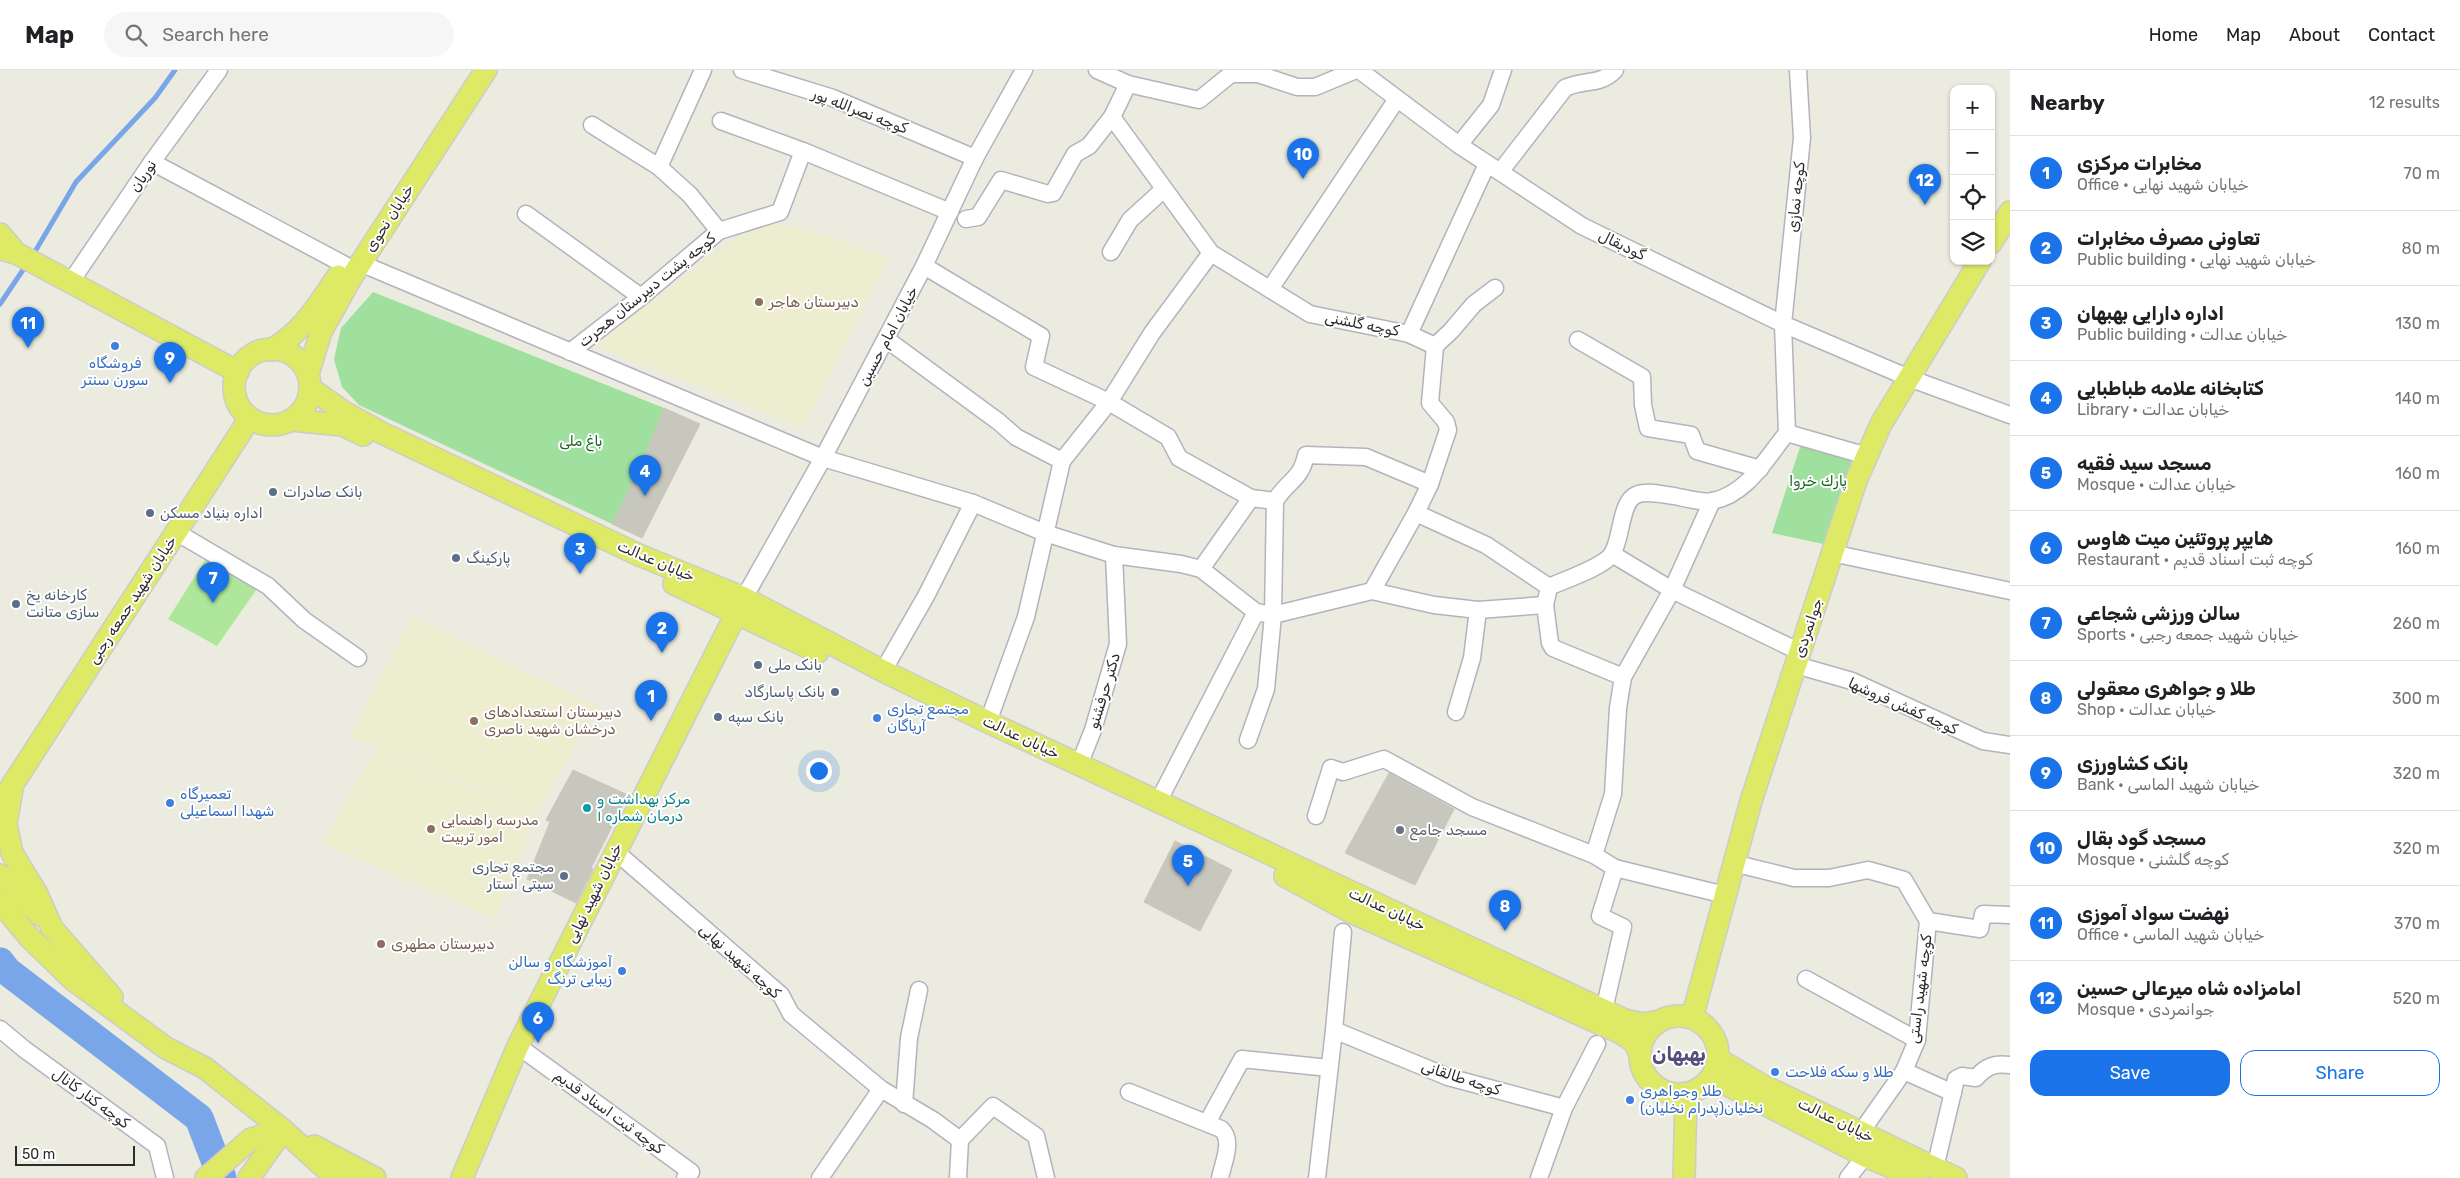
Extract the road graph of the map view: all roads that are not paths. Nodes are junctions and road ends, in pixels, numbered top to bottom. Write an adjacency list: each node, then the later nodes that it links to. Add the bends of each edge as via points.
1 (219, 70): 20 (street, نوریان)
2 (470, 70): 34 (main road, خیابان نحوی)
3 (486, 70): 34 (main road, خیابان نحوی)
4 (703, 70): 21 (street)
5 (742, 70): 19 (street, کوچه نصرالله پور, via 833,98)
6 (1024, 70): 19 (street, خیابان امام حسین)
7 (1098, 70): 12 (street)
8 (1357, 70): 12 (street, via 1315,87 1297,87 1258,74 1231,74 1199,100); 13 (street, گودبقال)
9 (1503, 70): 17 (street, via 1491,105)
10 (1615, 70): 22 (street, via 1601,81 1572,84 1565,88)
11 (1798, 70): 41 (street, کوچه نمازی, via 1802,138)
12 (1128, 84): 14 (street)
13 (1397, 99): 17 (street, گودبقال); 39 (street)
14 (1112, 117): 23 (street, کوچه گلشنی); 27 (street, via 1089,146 1075,154 1053,193 1001,180 978,217)
15 (721, 121): 18 (street)
16 (592, 124): 21 (street)
17 (1459, 145): 22 (street, گودبقال)
18 (803, 152): 24 (street); 28 (street, کوچه پشت دبیرستان هجرت, via 780,212)
19 (976, 158): 24 (street, خیابان امام حسین)
20 (152, 162): 34 (street); 37 (street, نوریان)
21 (659, 167): 28 (street, via 690,195)
22 (1494, 168): 41 (street, گودبقال, via 1582,226); 42 (street)
23 (1164, 189): 32 (street, via 1130,220); 33 (street, کوچه گلشنی)
24 (950, 212): 36 (street, خیابان امام حسین)
25 (2010, 212): 30 (main road)
26 (526, 214): 40 (street)
27 (966, 219)
28 (719, 232): 40 (street, کوچه پشت دبیرستان هجرت)
29 (0, 234): 31 (main road)
30 (1995, 236)
31 (8, 251): 37 (main road)
32 (1112, 252)
33 (1211, 253): 39 (street, کوچه گلشنی); 51 (street, via 1152,333)
34 (352, 264): 46 (main road, خیابان نحوی, via 290,340); 47 (street); 50 (main road, خیابان نحوی, via 321,332)
35 (1978, 265): 49 (main road, جوانمردی)
36 (924, 266): 43 (street, خیابان امام حسین); 51 (street, via 1041,336 1034,367)
37 (70, 283): 48 (main road)
38 (1495, 288): 45 (street, via 1474,304)
39 (1270, 289): 42 (street, کوچه گلشنی, via 1310,314)
40 (641, 297): 47 (street, کوچه پشت دبیرستان هجرت)
41 (1783, 324): 49 (street, گودبقال); 55 (street, کوچه نمازی)
42 (1409, 334): 45 (street, کوچه گلشنی)
43 (886, 339): 57 (street, خیابان امام حسین); 58 (street, via 1016,437)
44 (1578, 340): 59 (street, via 1642,377 1648,428 1691,435 1697,451)
45 (1435, 346): 60 (street, via 1430,403 1446,422 1448,430)
46 (271, 350): 48 (main road, via 251,356); 50 (main road, via 289,354 304,366)
47 (570, 352): 57 (street)
48 (238, 372): 53 (main road, via 234,385 236,398)
49 (1909, 378): 52 (street, گودبقال); 56 (main road, جوانمردی, via 1881,424)
50 (309, 381): 54 (main road, via 305,406); 77 (main road, خیابان عدالت, via 344,412 380,432)
51 (1109, 402): 58 (street); 61 (street, via 1168,437 1179,458)
52 (2010, 415)
53 (250, 418): 54 (main road, via 270,425); 66 (main road, خیابان شهید جمعه رجبی)
54 (291, 420): 77 (main road, خیابان عدالت, via 342,425)
55 (1787, 433): 56 (street); 59 (street)
56 (1867, 456): 68 (main road, جوانمردی)
57 (823, 458): 64 (street); 77 (street, خیابان امام حسین)
58 (1062, 461): 67 (street)
59 (1760, 469): 63 (street, via 1731,494)
60 (1430, 484): 62 (street, via 1366,458 1306,455 1302,472); 65 (street)
61 (1251, 498): 62 (street); 71 (street)
62 (1275, 500): 80 (street)
63 (1712, 501): 69 (street, via 1637,494 1629,500); 73 (street)
64 (973, 503): 67 (street); 83 (street)
65 (1416, 513): 72 (street, via 1486,545); 74 (street)
66 (176, 532): 81 (street, via 268,586 304,620); 90 (main road, خیابان شهید جمعه رجبی)
67 (1045, 533): 70 (street); 86 (street, via 1026,617)
68 (1832, 553): 75 (street); 82 (main road, جوانمردی)
69 (1612, 554): 72 (street, via 1597,567); 73 (street, کوچه کفش فروشها)
70 (1114, 555): 71 (street, via 1181,564); 89 (street, دکتر حرفشنو, via 1118,644 1093,730)
71 (1201, 570): 79 (street)
72 (1548, 587): 76 (street)
73 (1672, 590): 82 (street, کوچه کفش فروشها); 84 (street)
74 (1372, 591): 78 (street, via 1434,605); 80 (street)
75 (2010, 591)
76 (1545, 605): 78 (street); 84 (street, via 1553,648)
77 (740, 606): 83 (main road, خیابان عدالت); 94 (main road, خیابان شهید نهایی); 116 (main road, خیابان عدالت, via 1263,864 1351,912 1621,1033 1633,1041)
78 (1478, 610): 85 (street, via 1472,658)
79 (1256, 612): 80 (street); 91 (street)
80 (1273, 615): 87 (street, via 1266,689)
81 (358, 658)
82 (1798, 658): 88 (street, کوچه کفش فروشها, via 1983,741); 96 (main road, جوانمردی)
83 (884, 671): 86 (main road, خیابان عدالت)
84 (1623, 677): 95 (street, via 1613,794)
85 (1456, 712)
86 (988, 722): 89 (main road, خیابان عدالت)
87 (1248, 740)
88 (2010, 745)
89 (1079, 765): 91 (main road, خیابان عدالت)
90 (13, 781): 92 (main road, خیابان شهید جمعه رجبی); 103 (main road, via 6,824 12,853 37,894)
91 (1158, 802): 107 (main road, خیابان عدالت)
92 (0, 804)
93 (1316, 816): 95 (street, via 1331,768 1343,772 1384,759 1472,807)
94 (615, 851): 115 (main road, خیابان شهید نهایی); 121 (street, کوچه شهید نهایی, via 781,994 791,1014)
95 (1594, 855): 97 (street)
96 (1733, 863): 99 (main road, جوانمردی); 102 (street, via 1794,878 1829,878 1868,870 1904,880)
97 (1615, 868): 99 (street); 107 (street, via 1600,916 1623,927)
98 (0, 875): 103 (main road)
99 (1725, 895): 108 (main road, جوانمردی)
100 (0, 902): 110 (main road, via 29,937 72,979)
101 (2010, 915): 102 (street, via 1983,914 1980,929)
102 (1928, 921): 113 (street, کوچه شهید راستی)
103 (52, 928): 110 (main road)
104 (1343, 932): 112 (street)
105 (1806, 978): 113 (street)
106 (919, 990): 125 (street, via 910,1038)
107 (1604, 1010): 109 (main road, خیابان عدالت, via 1642,1024)
108 (1692, 1018): 109 (main road, via 1670,1016); 119 (main road, via 1713,1034 1718,1046)
109 (1659, 1021): 116 (main road, via 1642,1039)
110 (133, 1022): 128 (main road, via 166,1048 205,1068)
111 (0, 1029): 134 (street, کوچه کنار کانال, via 157,1146)
112 (1334, 1030): 118 (street); 126 (street, کوچه طالقانی, via 1448,1077)
113 (1917, 1040): 120 (street, کوچه شهید راستی)
114 (1596, 1044): 126 (street)
115 (518, 1046): 138 (main road, خیابان شهید نهایی); 139 (street, کوچه ثبت اسناد قدیم, via 692,1172)
116 (1639, 1051): 124 (main road, via 1644,1075 1652,1084 1674,1094)
117 (2010, 1065): 123 (street, via 1987,1067 1976,1078 1959,1076)
118 (1329, 1068): 127 (street, via 1242,1059); 144 (street)
119 (1715, 1068): 124 (main road, via 1696,1091); 129 (main road, خیابان عدالت, via 1760,1084); 131 (main road, خیابان عدالت)
120 (1904, 1071): 123 (street); 129 (street, کوچه شهید راستی)
121 (881, 1089): 125 (street, کوچه شهید نهایی); 140 (street)
122 (1129, 1092): 127 (street)
123 (1953, 1093): 132 (street)
124 (1686, 1094): 146 (main road)
125 (904, 1104): 130 (street, کوچه شهید نهایی)
126 (1564, 1108): 145 (street)
127 (1206, 1123): 143 (street, via 1227,1134)
128 (283, 1130): 133 (main road); 135 (main road, via 251,1140); 136 (main road); 137 (main road)
129 (1861, 1132): 132 (main road, خیابان عدالت)
130 (960, 1140): 141 (street); 142 (street, via 992,1106 1036,1136)
131 (1865, 1156): 132 (main road, خیابان عدالت); 147 (street)
132 (1926, 1173): 148 (main road, خیابان عدالت)
133 (251, 1176)
134 (165, 1178)
135 (206, 1178)
136 (342, 1178)
137 (375, 1178)
138 (462, 1178)
139 (685, 1178)
140 (820, 1178)
141 (958, 1178)
142 (1046, 1178)
143 (1220, 1178)
144 (1317, 1178)
145 (1539, 1178)
146 (1684, 1178)
147 (1848, 1178)
148 (1956, 1178)

